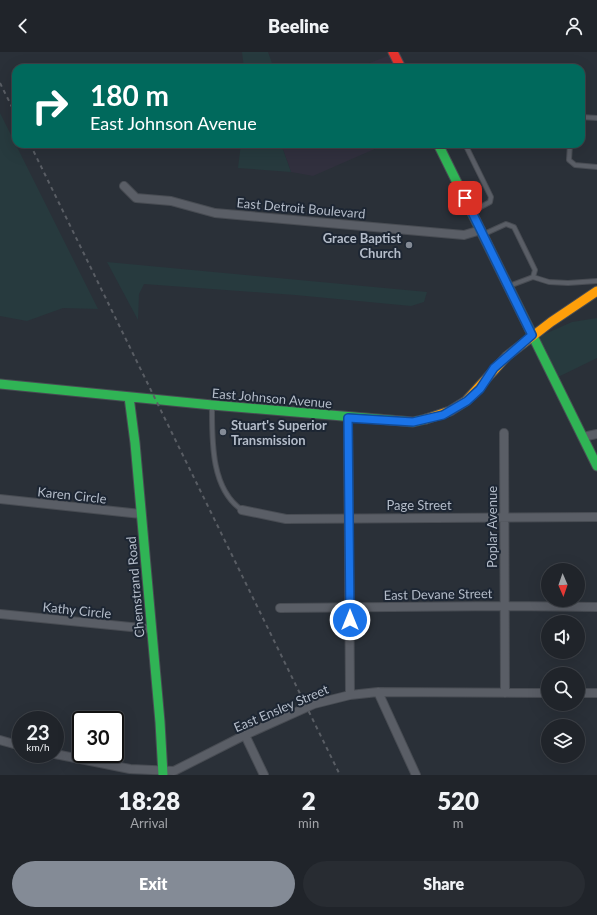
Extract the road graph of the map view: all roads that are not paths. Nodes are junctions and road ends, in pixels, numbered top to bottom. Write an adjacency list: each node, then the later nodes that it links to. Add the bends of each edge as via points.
1 (393, 52): 2 (main road)
2 (399, 64)
3 (585, 117): 4 (lane)
4 (597, 118)
5 (440, 148): 10 (main road)
6 (467, 148): 10 (lane, via 491,197 490,202)
7 (570, 148): 8 (lane, via 569,160 575,165)
8 (597, 167)
9 (124, 186): 11 (street, East Detroit Boulevard, via 136,198 171,201 215,213 464,234)
10 (472, 212): 11 (main road)
11 (482, 233): 12 (lane, via 506,224 514,227 535,270); 14 (main road)
12 (533, 277): 13 (lane, via 549,282 568,283); 14 (lane)
13 (597, 280)
14 (508, 286): 16 (main road)
15 (597, 291): 16 (main road, East Johnson Avenue)
16 (532, 335): 20 (main road, East Johnson Avenue, via 494,368 480,389 467,401 443,415 413,422); 23 (main road)
17 (0, 384): 18 (main road, East Johnson Avenue)
18 (129, 397): 19 (main road, East Johnson Avenue); 27 (main road, Chemstrand Road)
19 (212, 405): 20 (main road, East Johnson Avenue); 26 (lane, via 216,470 227,496)
20 (348, 418): 28 (street)
21 (504, 433): 29 (street, Poplar Avenue)
22 (597, 434): 23 (street)
23 (583, 437): 24 (main road)
24 (597, 466)
25 (0, 499): 27 (street, Karen Circle)
26 (242, 510): 28 (street, Page Street, via 286,519)
27 (141, 514): 36 (main road, Chemstrand Road)
28 (349, 517): 29 (street, Page Street); 32 (street)
29 (504, 517): 30 (street, Page Street); 31 (street, Poplar Avenue)
30 (597, 517)
31 (504, 606): 32 (street, East Devane Street); 33 (street, East Devane Street); 38 (street, Poplar Avenue)
32 (350, 607): 34 (street, East Devane Street); 42 (street)
33 (597, 607)
34 (280, 608)
35 (0, 614): 36 (street, Kathy Circle)
36 (151, 629): 47 (main road, Chemstrand Road)
37 (378, 692): 38 (street, East Ensley Street); 42 (street, East Ensley Street); 49 (street)
38 (506, 692): 39 (street, East Ensley Street)
39 (541, 693)
40 (585, 693): 41 (street)
41 (597, 693)
42 (350, 694): 43 (street, East Ensley Street, via 314,704)
43 (245, 735): 47 (street, East Ensley Street, via 179,769); 48 (street)
44 (0, 740): 45 (street)
45 (12, 743)
46 (64, 756): 47 (street, East Ensley Street, via 130,770)
47 (163, 773)
48 (264, 775)
49 (416, 775)

